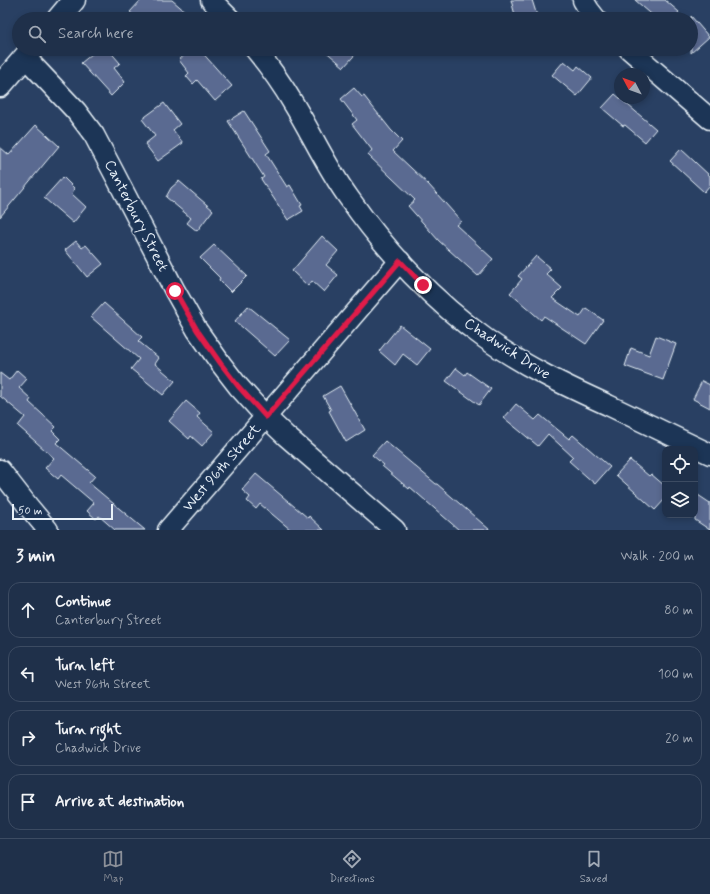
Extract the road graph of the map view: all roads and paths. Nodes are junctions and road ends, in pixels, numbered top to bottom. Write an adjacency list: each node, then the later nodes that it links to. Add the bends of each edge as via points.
1 (74, 0): 4 (main road)
2 (211, 0): 5 (street)
3 (583, 0): 6 (street)
4 (64, 12)
5 (223, 12)
6 (591, 12)
7 (25, 56): 11 (main road)
8 (30, 56): 14 (street, Canterbury Street, via 94,135 197,330 238,386)
9 (261, 56): 13 (street, Chadwick Drive, via 290,98 348,198)
10 (637, 56): 12 (street)
11 (0, 86)
12 (710, 119)
13 (400, 261): 14 (street, West 96th Street); 15 (street, Chadwick Drive, via 452,312 486,339 526,364 566,386)
14 (266, 417): 18 (street, West 96th Street); 19 (street, Canterbury Street)
15 (710, 454)
16 (0, 470): 17 (street)
17 (48, 530)
18 (168, 530)
19 (395, 530)

